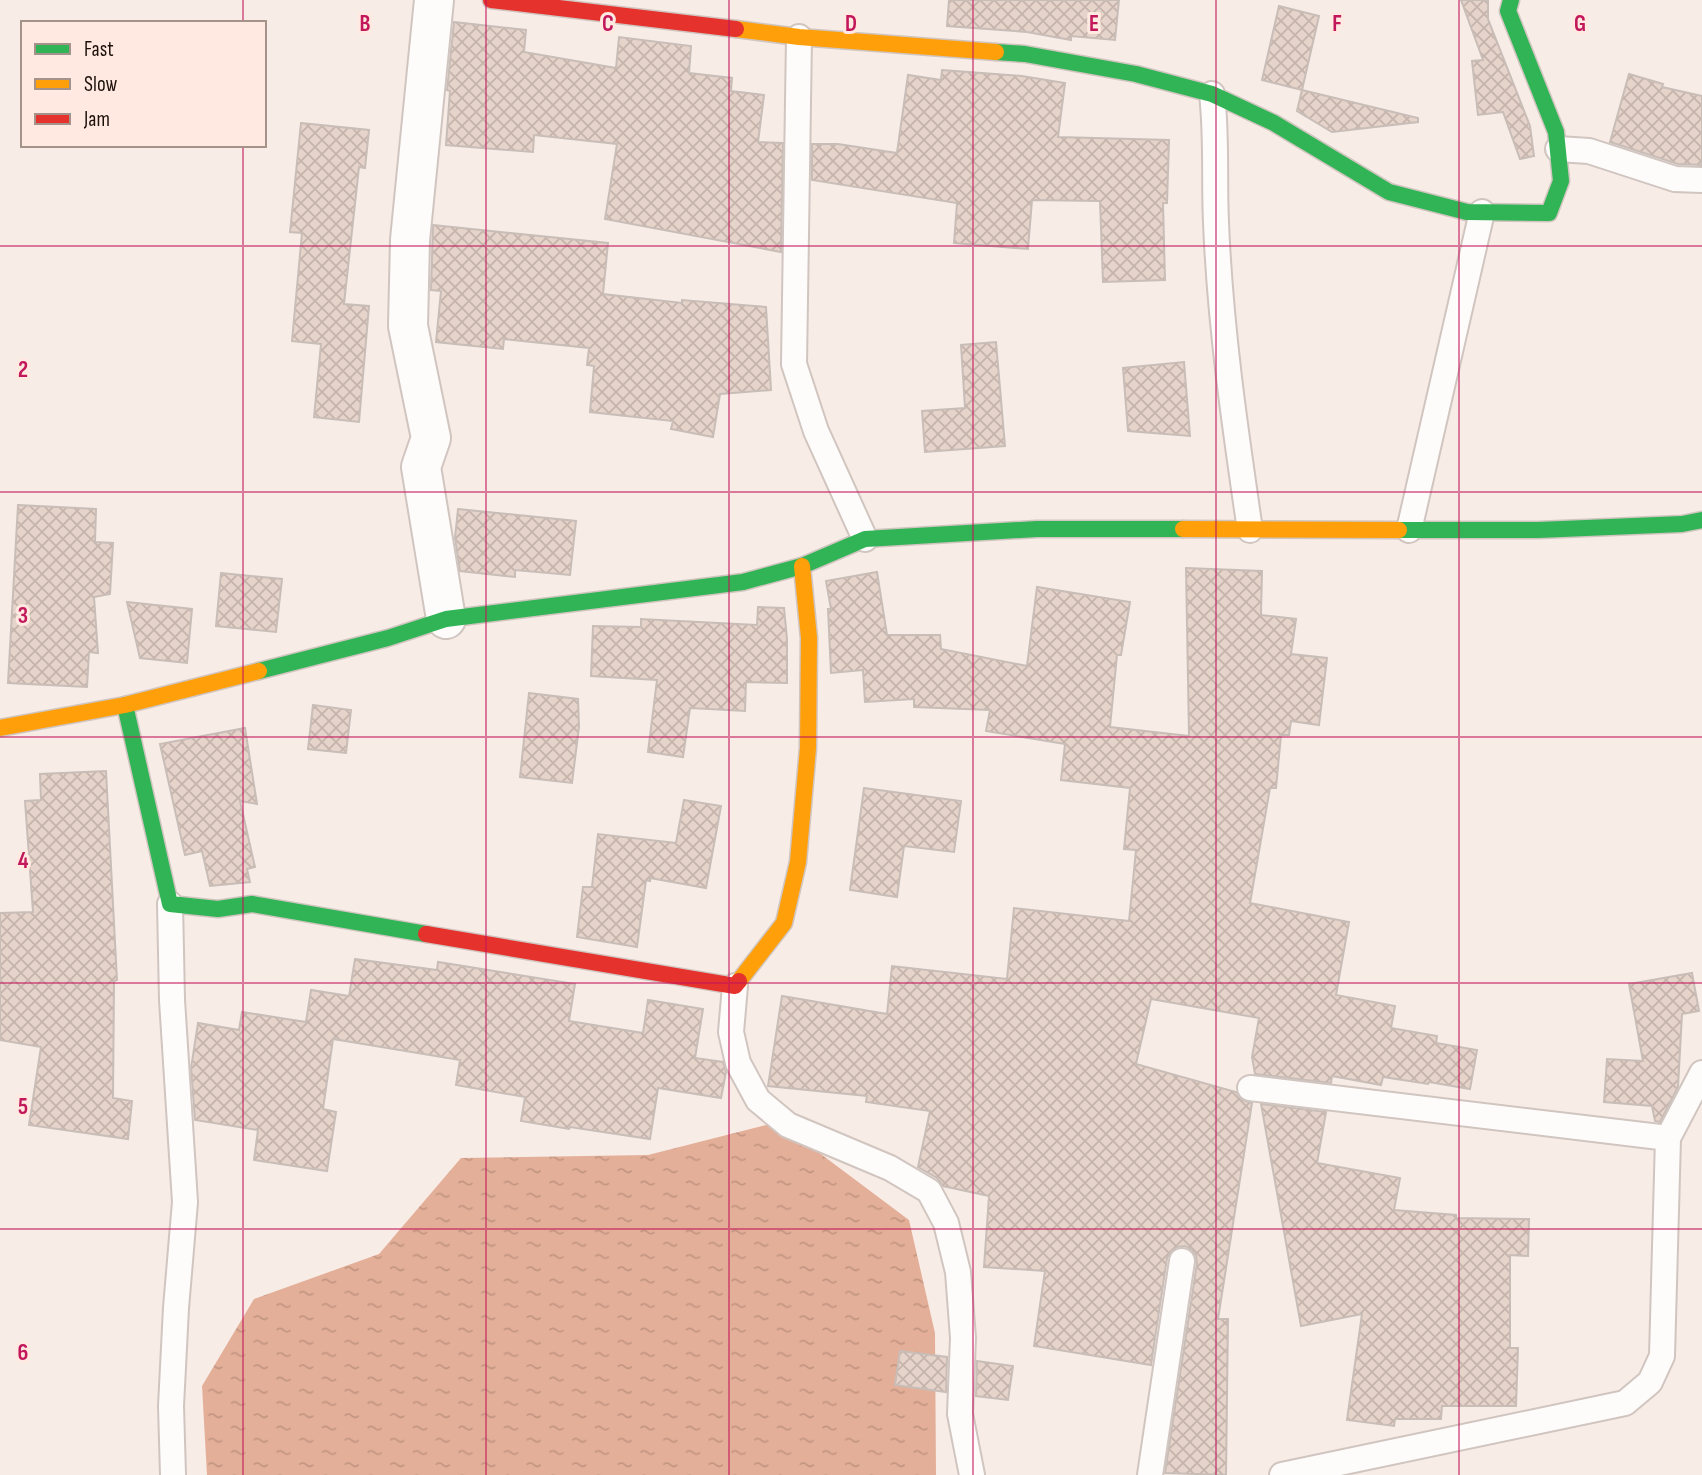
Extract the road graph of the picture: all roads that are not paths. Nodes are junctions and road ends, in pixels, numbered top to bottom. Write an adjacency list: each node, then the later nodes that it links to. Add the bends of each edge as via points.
1 (434, 0): 14 (street, via 410,240 408,326 431,438 421,467)
2 (491, 0): 4 (street)
3 (1511, 0): 6 (street, via 1508,11 1556,132)
4 (799, 37): 5 (street, via 1025,54 1136,74); 12 (lane, via 794,364 816,430)
5 (1212, 94): 8 (street, via 1274,123 1389,191); 10 (lane, via 1216,222 1230,392)
6 (1558, 149): 7 (lane, via 1589,151 1675,178); 8 (street, via 1561,181 1549,213)
7 (1702, 180)
8 (1482, 212): 11 (lane)
9 (1702, 520): 11 (street, via 1564,529)
10 (1250, 530): 11 (street); 12 (street, via 1037,529)
11 (1409, 530)
12 (865, 539): 13 (street)
13 (802, 566): 14 (street, via 743,582); 18 (street, via 809,638 808,748 798,862 784,923)
14 (446, 619): 15 (street)
15 (125, 705): 16 (street); 17 (street)
16 (0, 728)
17 (170, 904): 18 (street, via 218,909 252,904); 23 (lane, via 185,1202 175,1322)
18 (735, 986): 24 (lane, via 732,1032 738,1063 758,1100 788,1125 890,1168 929,1191 946,1223 958,1272 963,1338 960,1413)
19 (1702, 1073): 21 (lane)
20 (1250, 1088): 21 (lane)
21 (1668, 1138): 26 (lane, via 1662,1356 1650,1382 1625,1403)
22 (1182, 1261): 25 (lane)
23 (173, 1475)
24 (972, 1475)
25 (1150, 1475)
26 (1282, 1475)

